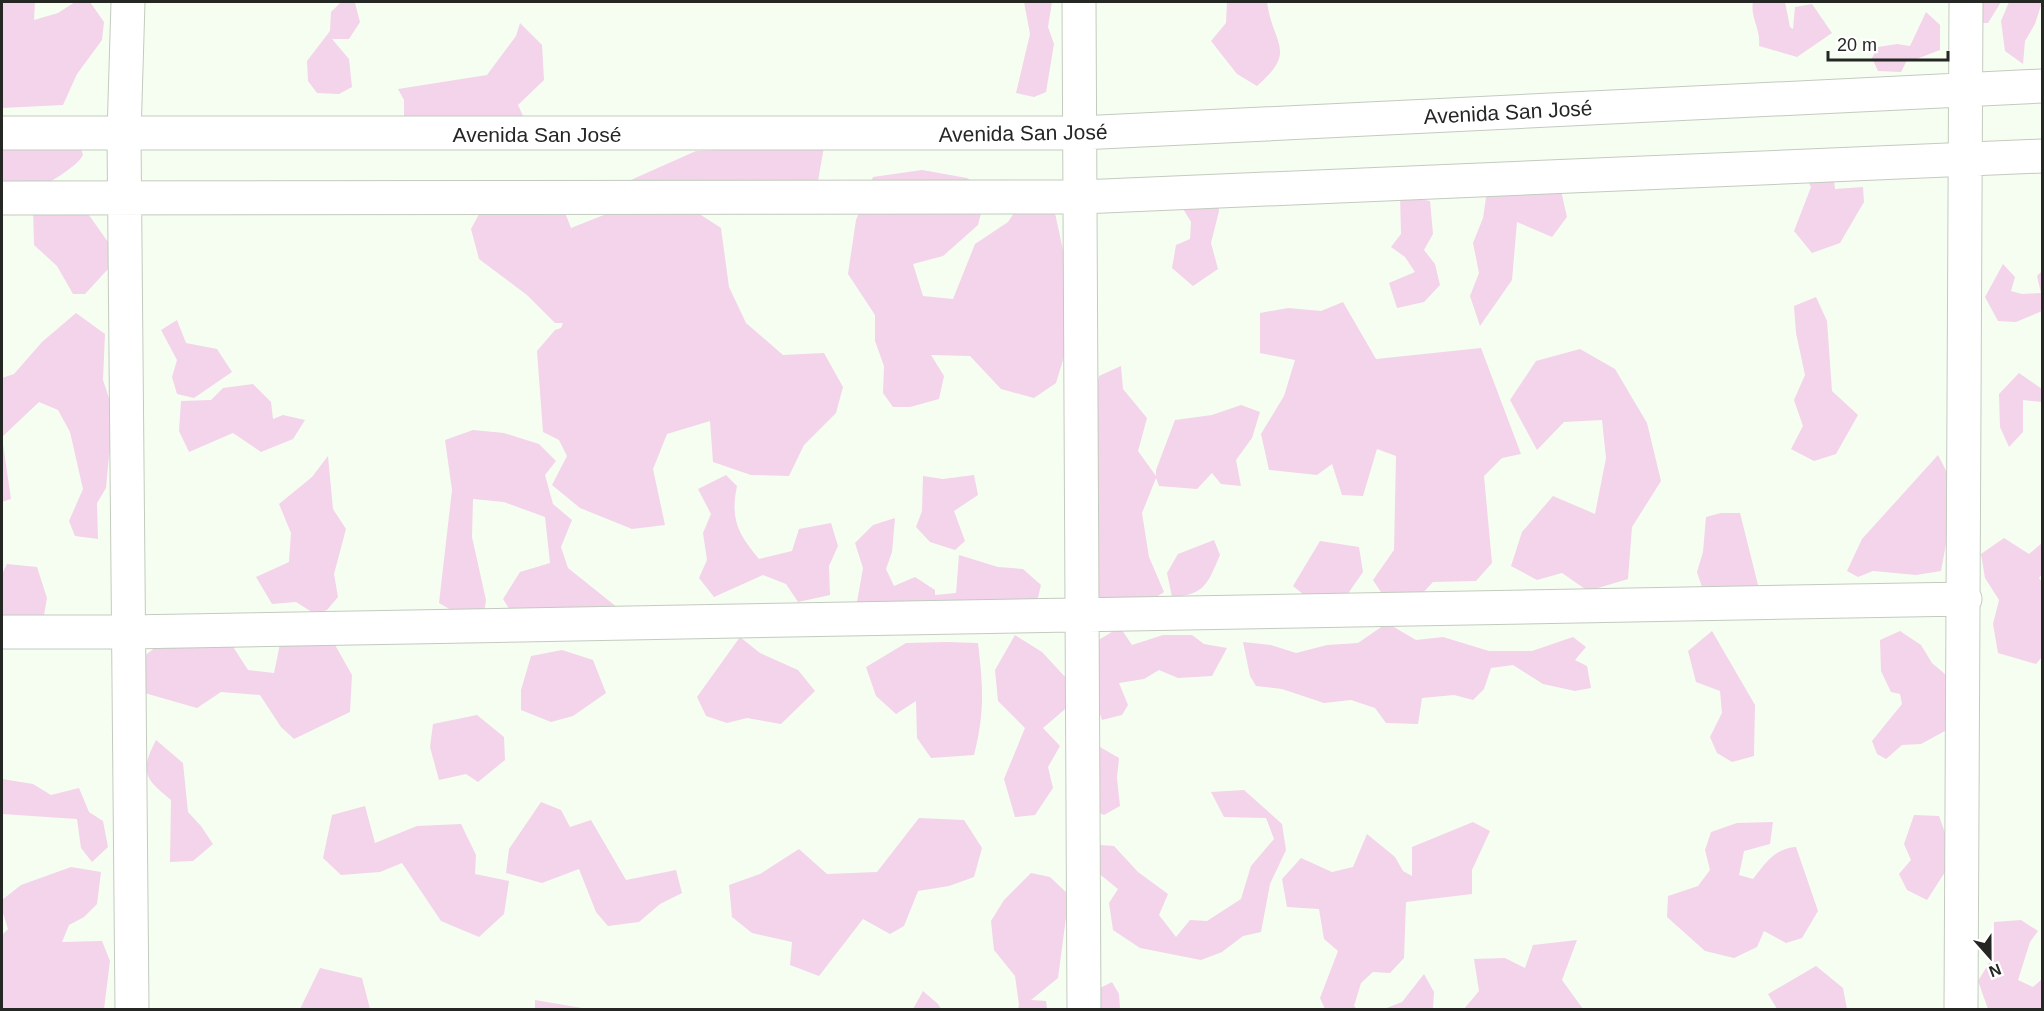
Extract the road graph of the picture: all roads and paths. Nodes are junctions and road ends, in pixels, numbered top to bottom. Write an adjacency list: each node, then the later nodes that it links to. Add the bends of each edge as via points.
1 (128, 2): 8 (street)
2 (1079, 2): 7 (street)
3 (1966, 2): 5 (street)
4 (2043, 86): 5 (street, Avenida San José)
5 (1964, 90): 7 (street, Avenida San José); 10 (street)
6 (2, 133): 8 (street, Avenida San José)
7 (1080, 133): 8 (street, Avenida San José); 11 (street)
8 (124, 135): 13 (street)
9 (2043, 156): 10 (street)
10 (1965, 160): 11 (street); 14 (street)
11 (1081, 197): 13 (street); 15 (street)
12 (2, 198): 13 (street)
13 (125, 199): 17 (street)
14 (1965, 598): 15 (street); 20 (street)
15 (1083, 615): 17 (street); 19 (street)
16 (2, 632): 17 (street)
17 (128, 632): 18 (street)
18 (132, 1010)
19 (1084, 1010)
20 (1960, 1010)

